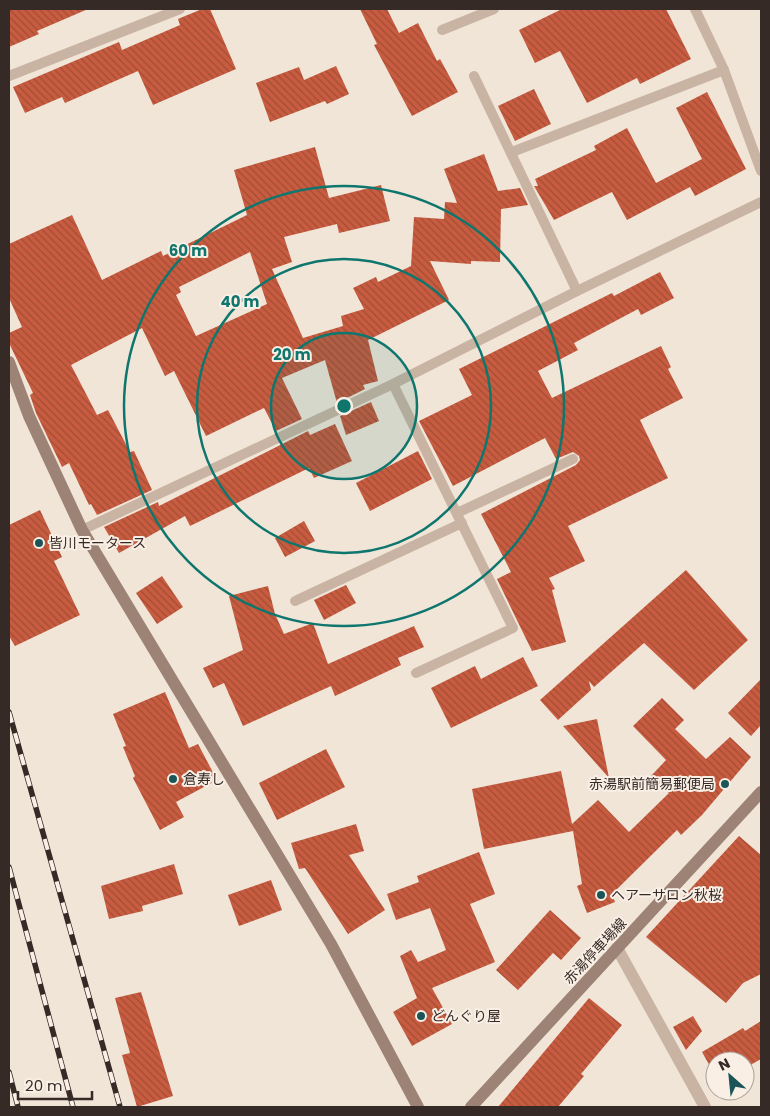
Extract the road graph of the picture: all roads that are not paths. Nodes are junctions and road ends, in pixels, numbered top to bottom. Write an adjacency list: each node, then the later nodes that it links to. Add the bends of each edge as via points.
1 (180, 9): 6 (lane)
2 (494, 9): 4 (lane)
3 (695, 9): 5 (lane)
4 (442, 30)
5 (724, 70): 8 (lane); 9 (lane)
6 (9, 76)
7 (474, 76): 8 (lane)
8 (512, 152): 11 (lane)
9 (761, 171)
10 (761, 202): 11 (lane)
11 (577, 291): 13 (lane)
12 (9, 362): 17 (street, via 29,416)
13 (393, 384): 15 (lane); 17 (lane)
14 (573, 459): 15 (lane)
15 (457, 513): 16 (lane)
16 (462, 523): 18 (lane); 19 (lane, via 513,628)
17 (82, 530): 22 (street, via 331,944)
18 (295, 601)
19 (416, 673)
20 (761, 792): 21 (street, 赤湯停車場線)
21 (617, 948): 23 (street, 赤湯停車場線); 24 (street)
22 (418, 1107)
23 (471, 1107)
24 (705, 1107)

